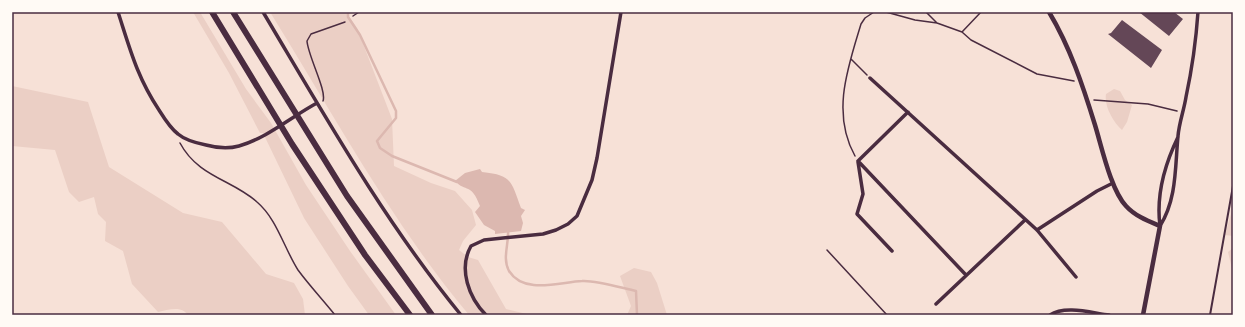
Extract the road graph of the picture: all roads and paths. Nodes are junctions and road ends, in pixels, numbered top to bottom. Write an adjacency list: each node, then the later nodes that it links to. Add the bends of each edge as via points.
1 (118, 12): 24 (street, via 140,79 163,116)
2 (212, 12): 38 (highway, via 292,144 365,255)
3 (234, 12): 39 (highway, via 347,196)
4 (263, 12): 21 (street)
5 (359, 12): 13 (path)
6 (620, 12): 41 (street, via 597,158 592,180 577,216 556,230 491,239 471,246 465,262 467,280 478,307)
7 (874, 12): 17 (path, via 861,24)
8 (886, 12): 15 (path)
9 (926, 12): 15 (path)
10 (980, 12): 16 (path)
11 (1049, 12): 19 (street)
12 (1198, 12): 25 (street, via 1192,64)
13 (353, 16)
14 (345, 22): 21 (path, via 311,34 307,41 307,49 324,97)
15 (937, 23): 16 (path)
16 (962, 32): 19 (path, via 971,40 1037,74 1076,82)
17 (851, 59): 18 (path); 26 (path, via 842,108 845,132)
18 (870, 78): 23 (street)
19 (1080, 80): 27 (street, via 1109,168)
20 (1093, 100): 22 (path, via 1148,104)
21 (317, 104): 24 (street, via 239,146 224,148 193,142); 40 (street, via 346,154 407,246)
22 (1177, 111)
23 (908, 112): 26 (street); 29 (street)
24 (178, 134): 37 (path, via 181,144 199,165 218,180 251,197 262,207 298,270)
25 (1178, 136): 30 (street, via 1172,194 1166,216); 30 (street, via 1161,189 1158,212)
26 (858, 161): 33 (street, via 862,194 857,214); 34 (street)
27 (1111, 184): 30 (street, via 1132,212); 31 (street)
28 (1233, 186): 46 (lane)
29 (1025, 220): 31 (street); 34 (street)
30 (1160, 226): 45 (street)
31 (1037, 230): 35 (street)
32 (827, 250): 42 (path)
33 (892, 251)
34 (966, 275): 36 (street)
35 (1076, 277)
36 (936, 304)
37 (335, 315)
38 (410, 315)
39 (432, 315)
40 (461, 315)
41 (486, 315)
42 (887, 315)
43 (1050, 315): 44 (street, via 1060,311)
44 (1109, 315)
45 (1143, 315)
46 (1210, 315)

